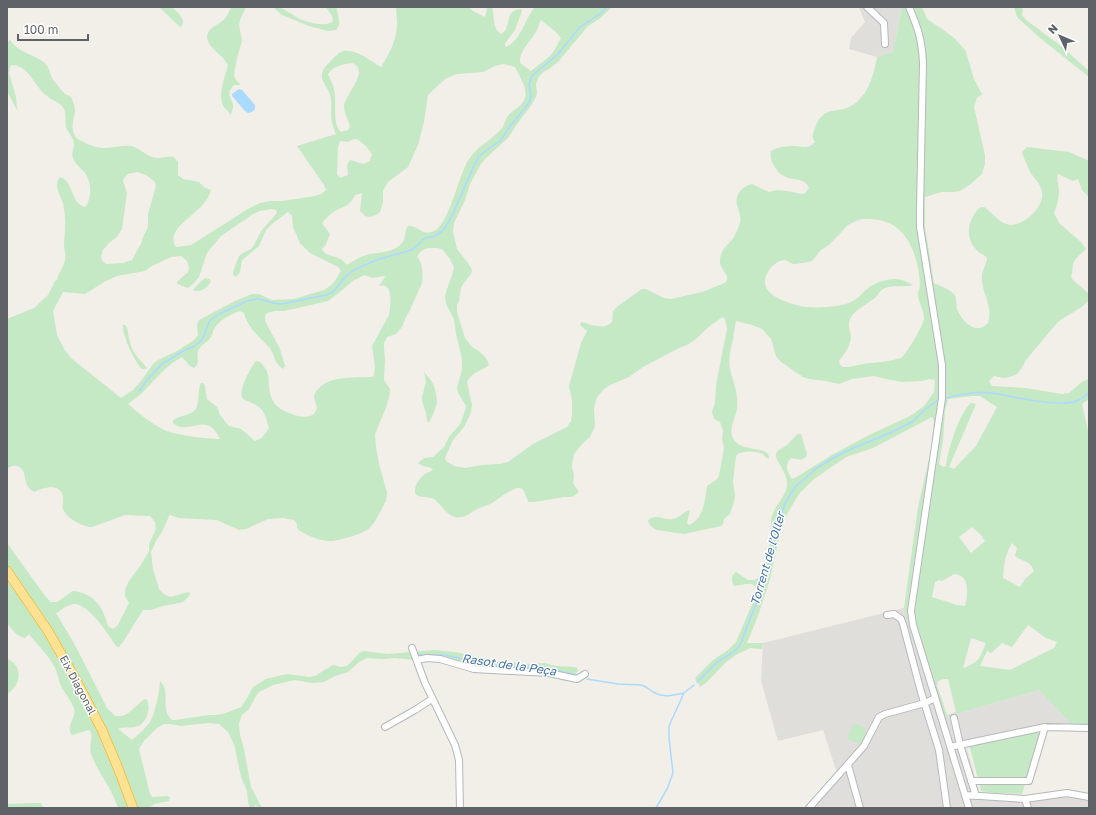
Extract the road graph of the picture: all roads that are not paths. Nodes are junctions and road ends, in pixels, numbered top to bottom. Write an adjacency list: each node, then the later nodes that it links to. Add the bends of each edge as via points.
1 (867, 7): 3 (street, via 884,23)
2 (909, 7): 11 (street, via 922,47 920,227 942,365 941,404 911,611)
3 (885, 44)
4 (7, 571): 26 (highway, Eix Diagonal, via 48,631 76,680 102,730)
5 (887, 615): 10 (street, via 894,614 901,619)
6 (412, 648): 7 (street)
7 (417, 660): 8 (street, via 440,659 474,669 549,674 576,679); 12 (street)
8 (585, 674)
9 (915, 689): 10 (street)
10 (921, 692): 13 (street)
11 (935, 698): 13 (street); 19 (street)
12 (432, 699): 15 (street); 27 (street, via 455,745 459,760)
13 (925, 703): 20 (street, via 879,717 864,746); 30 (street, via 939,750)
14 (954, 718): 18 (street)
15 (385, 727)
16 (1045, 727): 17 (street); 18 (street); 21 (street, via 1029,782)
17 (1089, 728)
18 (960, 745): 19 (street); 21 (street)
19 (950, 747): 22 (street)
20 (848, 765): 28 (street); 29 (street)
21 (971, 781): 23 (street)
22 (965, 795): 23 (street); 31 (street)
23 (976, 796): 25 (street)
24 (1089, 797): 25 (street, via 1067,793)
25 (1025, 799): 32 (street)
26 (133, 808)
27 (460, 808)
28 (809, 808)
29 (860, 808)
30 (947, 808)
31 (969, 808)
32 (1028, 808)

